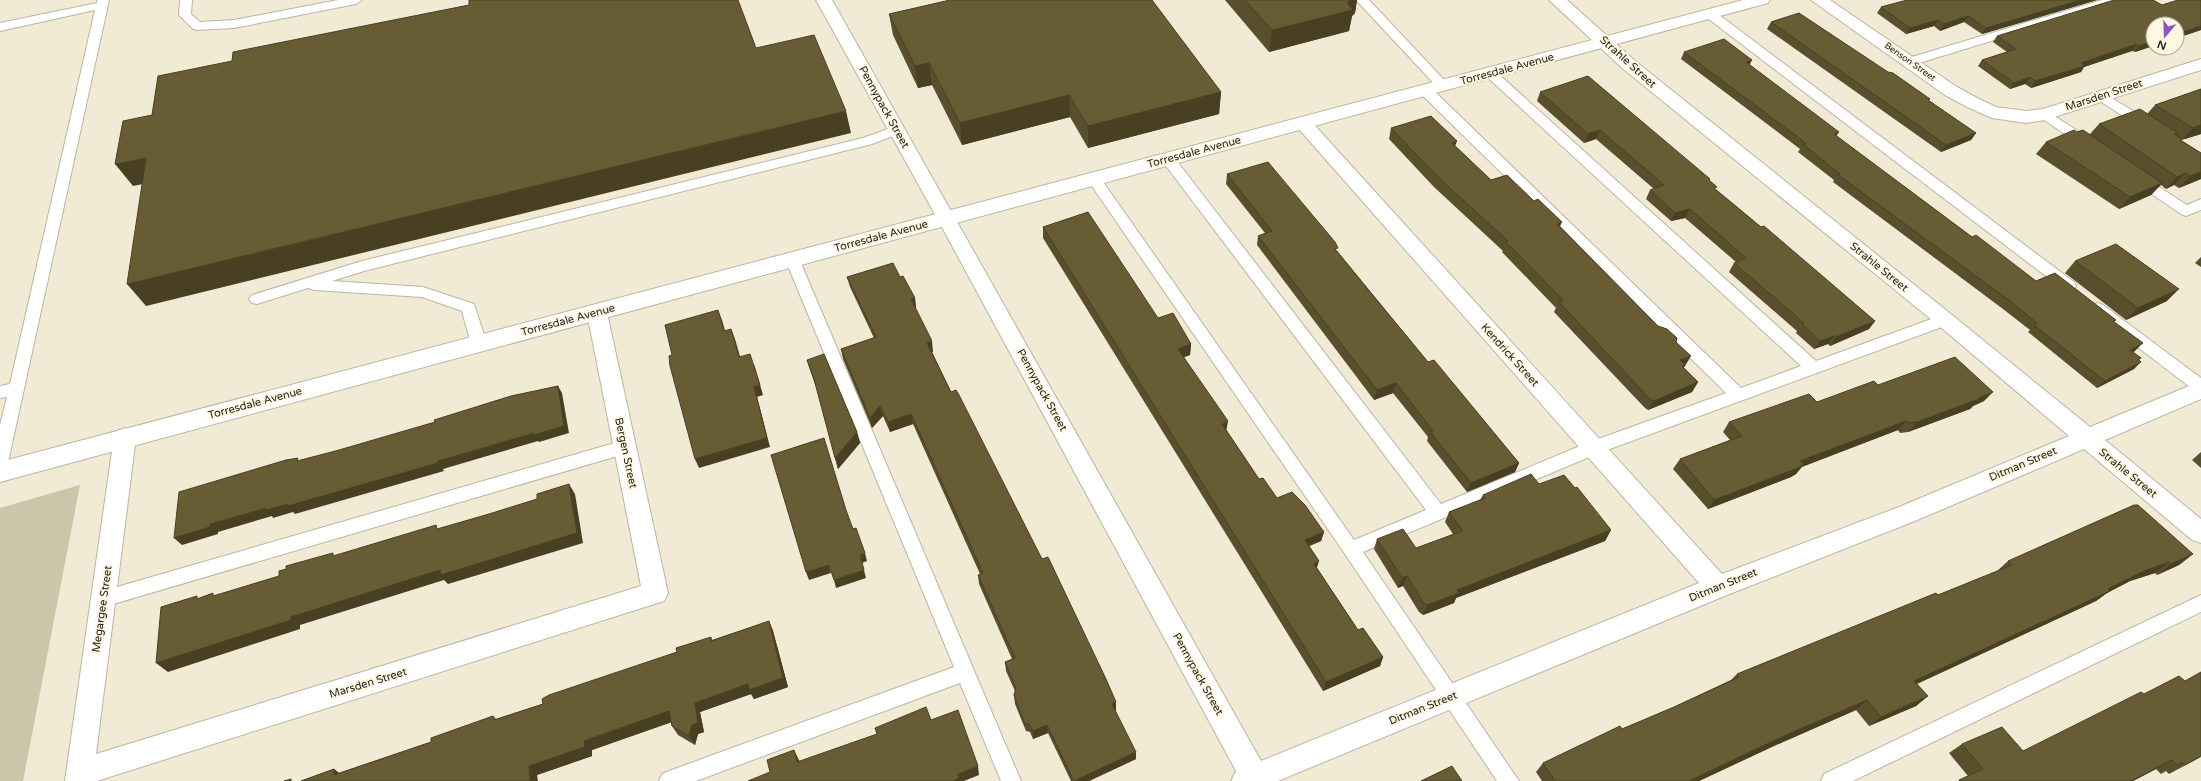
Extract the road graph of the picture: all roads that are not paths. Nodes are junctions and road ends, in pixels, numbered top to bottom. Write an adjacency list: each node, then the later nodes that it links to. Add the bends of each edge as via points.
1 (186, 0): 2 (lane, via 185,15 197,26 234,24)
2 (356, 0)
3 (824, 0): 22 (street, Pennypack Street)
4 (1362, 0): 16 (lane)
5 (1557, 0): 12 (street, Strahle Street)
6 (1762, 0): 10 (street, Torresdale Avenue)
7 (1819, 0): 13 (street, Benson Street)
8 (2114, 0): 13 (lane)
9 (102, 3): 11 (lane); 37 (lane)
10 (1710, 14): 12 (street, Torresdale Avenue); 38 (lane)
11 (0, 27)
12 (1606, 42): 15 (street, Torresdale Avenue); 34 (street, Strahle Street, via 1628,64)
13 (1909, 62): 19 (street, Benson Street, via 1973,103 1992,112)
14 (2201, 64): 18 (street, Marsden Street)
15 (1490, 73): 16 (street, Torresdale Avenue); 36 (lane)
16 (1443, 86): 17 (street, Torresdale Avenue)
17 (1426, 91): 21 (street, Torresdale Avenue); 40 (lane)
18 (2102, 96): 20 (street, Marsden Street); 23 (lane)
19 (2006, 114): 20 (street, Marsden Street, via 2026,117)
20 (2046, 114): 24 (lane)
21 (1303, 123): 25 (street, Torresdale Avenue); 44 (street, Kendrick Street)
22 (896, 130): 29 (street, Pennypack Street); 31 (lane, via 867,141 362,266)
23 (2155, 130)
24 (2096, 149)
25 (1168, 159): 27 (street, Torresdale Avenue); 47 (lane)
26 (2128, 171): 28 (lane, via 2186,211)
27 (1094, 179): 29 (street, Torresdale Avenue); 49 (lane)
28 (2201, 204)
29 (947, 218): 30 (street, Torresdale Avenue); 57 (street, Pennypack Street)
30 (793, 260): 33 (street, Torresdale Avenue); 54 (lane)
31 (305, 284): 32 (lane); 35 (lane, via 423,292 470,308)
32 (257, 299)
33 (597, 313): 35 (street, Torresdale Avenue); 43 (street, Bergen Street)
34 (1945, 320): 36 (lane); 42 (street, Strahle Street)
35 (479, 344): 41 (street, Torresdale Avenue)
36 (1814, 368): 40 (lane)
37 (17, 388): 39 (lane); 45 (lane)
38 (2201, 388): 42 (street, Ditman Street)
39 (0, 392)
40 (1738, 395): 44 (lane)
41 (125, 437): 46 (street, Torresdale Avenue); 52 (street, Megargee Street)
42 (2085, 438): 48 (street, Strahle Street); 50 (street, Ditman Street, via 1907,514)
43 (625, 447): 51 (street, Bergen Street); 52 (lane)
44 (1594, 448): 47 (lane); 50 (street, Kendrick Street)
45 (0, 462)
46 (0, 472)
47 (1438, 513): 49 (lane)
48 (2201, 533)
49 (1351, 549): 55 (lane)
50 (1718, 587): 55 (street, Ditman Street)
51 (655, 593): 56 (street, Marsden Street)
52 (103, 599): 56 (street, Megargee Street)
53 (2201, 603): 61 (lane)
54 (965, 672): 58 (lane); 59 (lane)
55 (1451, 696): 57 (street, Ditman Street); 60 (lane)
56 (80, 777)
57 (1253, 780)
58 (669, 781)
59 (1011, 781)
60 (1509, 781)
61 (1831, 781)

